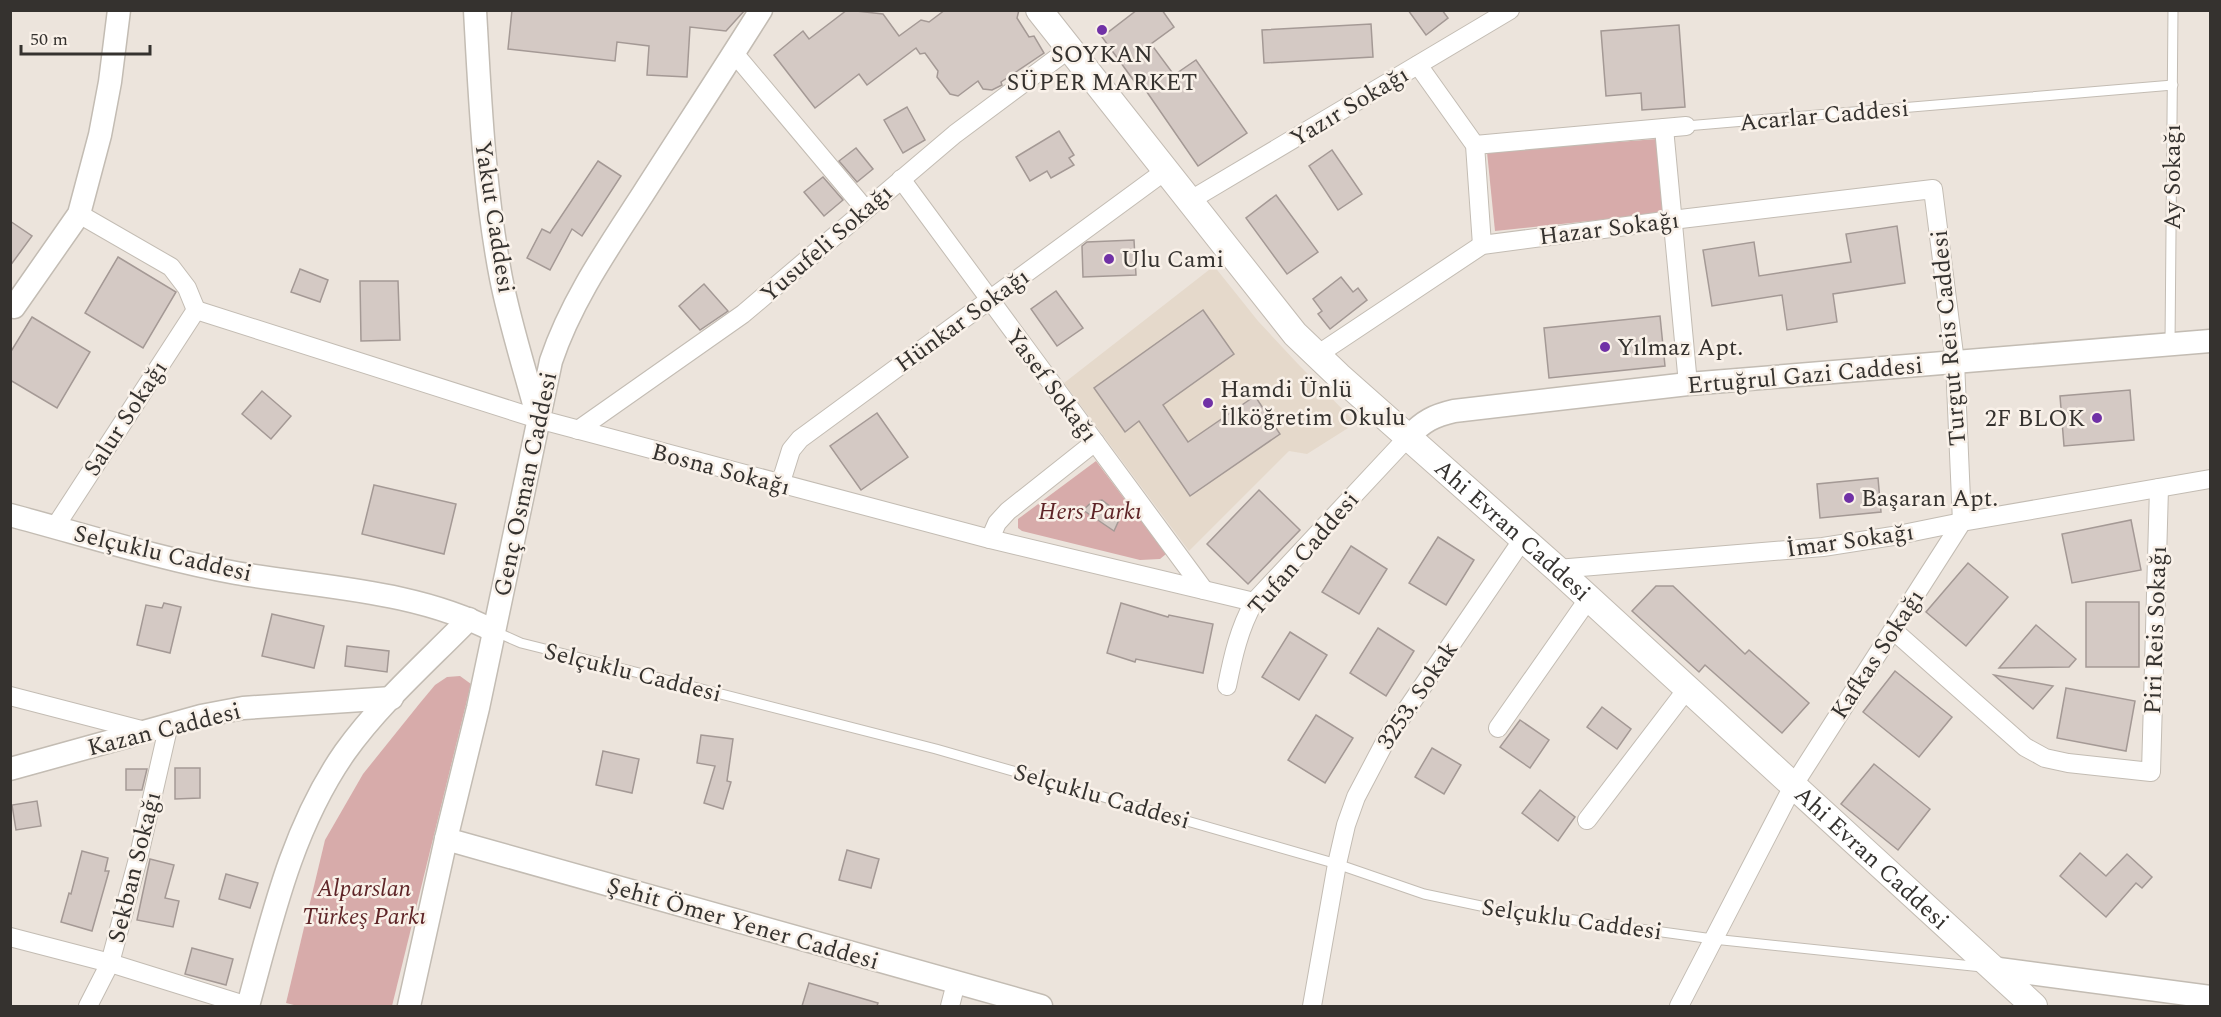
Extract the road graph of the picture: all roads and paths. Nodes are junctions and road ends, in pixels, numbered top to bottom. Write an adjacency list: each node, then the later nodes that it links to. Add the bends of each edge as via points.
1 (119, 10): 19 (street, via 102,124)
2 (475, 10): 30 (street, Yakut Caddesi, via 484,158 495,238)
3 (761, 10): 8 (street, Genç Osman Caddesi)
4 (1039, 10): 7 (main road, Ahi Evran Caddesi)
5 (1510, 10): 9 (street, Yazır Sokağı)
6 (2173, 10): 10 (lane, Ay Sokağı)
7 (1069, 49): 14 (main road, Ahi Evran Caddesi); 15 (street, Yusufeli Sokağı)
8 (734, 53): 18 (street); 30 (street, Genç Osman Caddesi, via 581,293 550,361)
9 (1418, 65): 13 (street); 17 (street, Yazır Sokağı)
10 (2173, 86): 11 (lane, Acarlar Caddesi); 26 (lane, Ay Sokağı)
11 (1686, 126): 12 (street, Acarlar Caddesi)
12 (1664, 128): 13 (street, Acarlar Caddesi); 20 (street)
13 (1474, 145): 21 (street)
14 (1165, 171): 17 (main road, Ahi Evran Caddesi); 22 (street, Hünkar Sokağı)
15 (900, 179): 18 (street, Yusufeli Sokağı); 22 (street, Yasef Sokağı)
16 (1933, 189): 20 (street, Hazar Sokağı); 28 (street, Turgut Reis Caddesi)
17 (1189, 201): 27 (main road, Ahi Evran Caddesi, via 1275,311)
18 (865, 209): 31 (street, Yusufeli Sokağı, via 743,314)
19 (79, 214): 23 (street); 24 (street, via 171,267 187,288)
20 (1672, 220): 21 (street, Hazar Sokağı); 29 (street)
21 (1482, 245): 27 (street, Hazar Sokağı)
22 (990, 301): 33 (street, Yasef Sokağı); 35 (street, Hünkar Sokağı, via 800,439 791,450)
23 (14, 307)
24 (196, 310): 30 (street, Bosna Sokağı); 39 (street, Salur Sokağı)
25 (2211, 341): 26 (street, Ertuğrul Gazi Caddesi)
26 (2170, 344): 28 (street, Ertuğrul Gazi Caddesi)
27 (1317, 355): 32 (main road, Ahi Evran Caddesi)
28 (1955, 362): 29 (street, Ertuğrul Gazi Caddesi); 38 (street, Turgut Reis Caddesi)
29 (1688, 384): 32 (street, Ertuğrul Gazi Caddesi, via 1454,411 1432,417)
30 (538, 419): 31 (street, Bosna Sokağı); 48 (street, Genç Osman Caddesi)
31 (578, 430): 35 (street, Bosna Sokağı)
32 (1409, 436): 41 (main road, Ahi Evran Caddesi); 45 (street, Tufan Caddesi)
33 (1095, 442): 40 (street, via 1008,511); 43 (street, Yasef Sokağı)
34 (2211, 479): 36 (street, İmar Sokağı)
35 (780, 485): 40 (street, Bosna Sokağı)
36 (2159, 488): 38 (street, İmar Sokağı); 47 (street, Piri Reis Sokağı, via 2151,772 2068,763 2045,758 2025,747)
37 (10, 514): 39 (street, Selçuklu Caddesi)
38 (1962, 522): 42 (street, İmar Sokağı, via 1823,547); 47 (street, Kafkas Sokağı)
39 (55, 526): 46 (street, Selçuklu Caddesi, via 225,570 380,595)
40 (990, 539): 43 (street, Bosna Sokağı)
41 (1523, 539): 42 (main road, Ahi Evran Caddesi); 60 (street, 3253. Sokak, via 1386,740 1353,806)
42 (1557, 569): 44 (main road, Ahi Evran Caddesi)
43 (1204, 590): 45 (street, Bosna Sokağı)
44 (1589, 598): 50 (main road, Ahi Evran Caddesi); 54 (street)
45 (1254, 602): 49 (street, Tufan Caddesi, via 1235,645)
46 (469, 619): 48 (street, Selçuklu Caddesi); 52 (street)
47 (1893, 630): 57 (street, Kafkas Sokağı)
48 (494, 631): 59 (street, Genç Osman Caddesi); 60 (lane, Selçuklu Caddesi, via 521,643 936,749)
49 (1227, 686)
50 (1687, 689): 57 (main road, Ahi Evran Caddesi); 58 (street)
51 (10, 696): 55 (street)
52 (392, 698): 53 (street, Kazan Caddesi, via 243,708); 68 (street, via 345,753 300,835 280,887)
53 (169, 724): 55 (street, Kazan Caddesi); 63 (street, Sekban Sokağı)
54 (1498, 728)
55 (145, 731): 56 (street, Kazan Caddesi)
56 (10, 770)
57 (1793, 786): 62 (street, Kafkas Sokağı); 64 (main road, Ahi Evran Caddesi)
58 (1587, 820)
59 (446, 839): 65 (street, Şehit Ömer Yener Caddesi); 69 (street, Genç Osman Caddesi)
60 (1337, 864): 62 (lane, Selçuklu Caddesi, via 1424,894 1495,909); 72 (street, 3253. Sokak)
61 (10, 937): 63 (street)
62 (1713, 939): 64 (lane, Selçuklu Caddesi); 73 (street, Kafkas Sokağı)
63 (110, 963): 67 (street, Sekban Sokağı); 68 (street)
64 (1991, 968): 66 (street, Selçuklu Caddesi); 74 (main road, Ahi Evran Caddesi)
65 (956, 983): 70 (street); 71 (street, Şehit Ömer Yener Caddesi)
66 (2211, 997)
67 (88, 1006)
68 (248, 1006)
69 (410, 1006)
70 (950, 1006)
71 (1041, 1006)
72 (1312, 1006)
73 (1679, 1006)
74 (2034, 1006)

